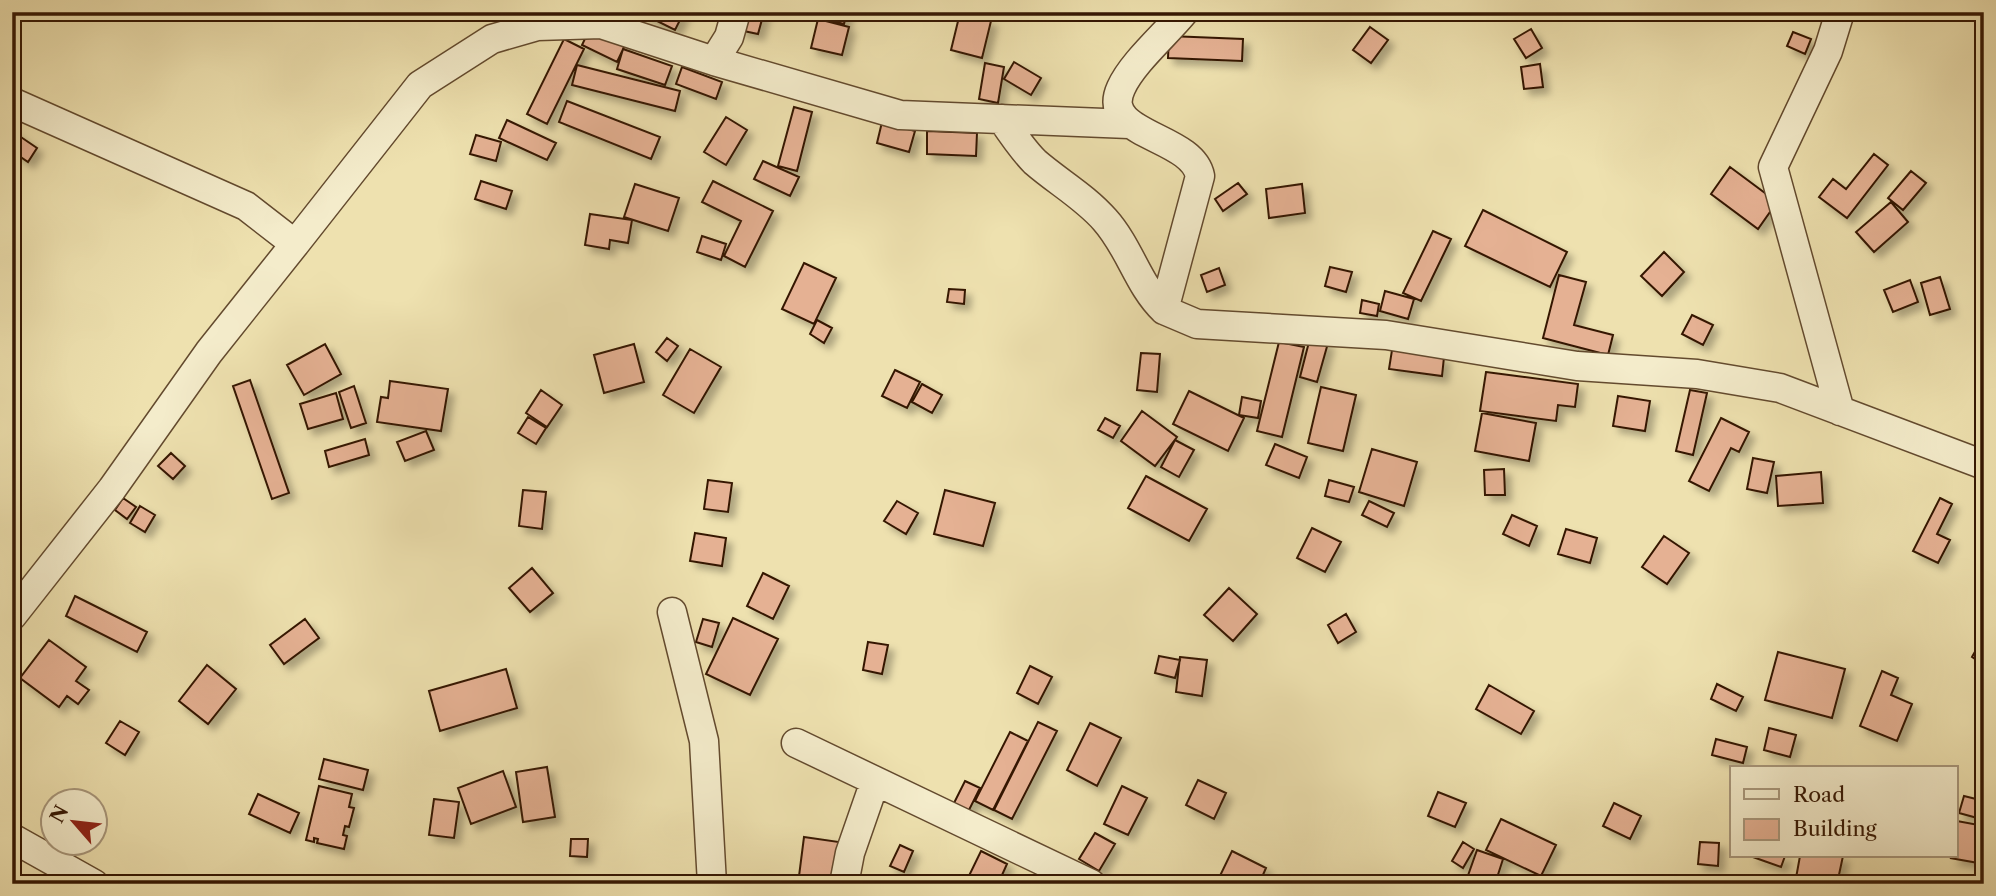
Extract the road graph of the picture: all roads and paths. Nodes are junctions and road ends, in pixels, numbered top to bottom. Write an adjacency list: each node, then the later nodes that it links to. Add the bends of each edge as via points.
1 (575, 12): 5 (street)
2 (736, 12): 6 (street, via 729,37)
3 (1184, 12): 9 (street, via 1119,91 1120,115)
4 (1840, 12): 12 (street, via 1828,51 1773,167)
5 (601, 24): 6 (street); 10 (street, via 537,26 492,39 428,79)
6 (714, 61): 8 (street, via 900,115)
7 (12, 102): 10 (street, via 246,206)
8 (1002, 119): 9 (street); 11 (street, via 1034,160 1107,222 1133,260 1149,296)
9 (1129, 124): 11 (street, via 1169,144 1200,176)
10 (295, 244): 15 (street)
11 (1164, 310): 12 (street, via 1197,324 1386,335 1577,366 1697,374 1780,388)
12 (1840, 411): 13 (street)
13 (1984, 465)
14 (672, 612): 20 (street, via 704,741)
15 (12, 617)
16 (796, 743): 17 (street)
17 (875, 781): 21 (street); 22 (street)
18 (12, 838): 19 (street)
19 (94, 884)
20 (712, 884)
21 (844, 884)
22 (1091, 884)

